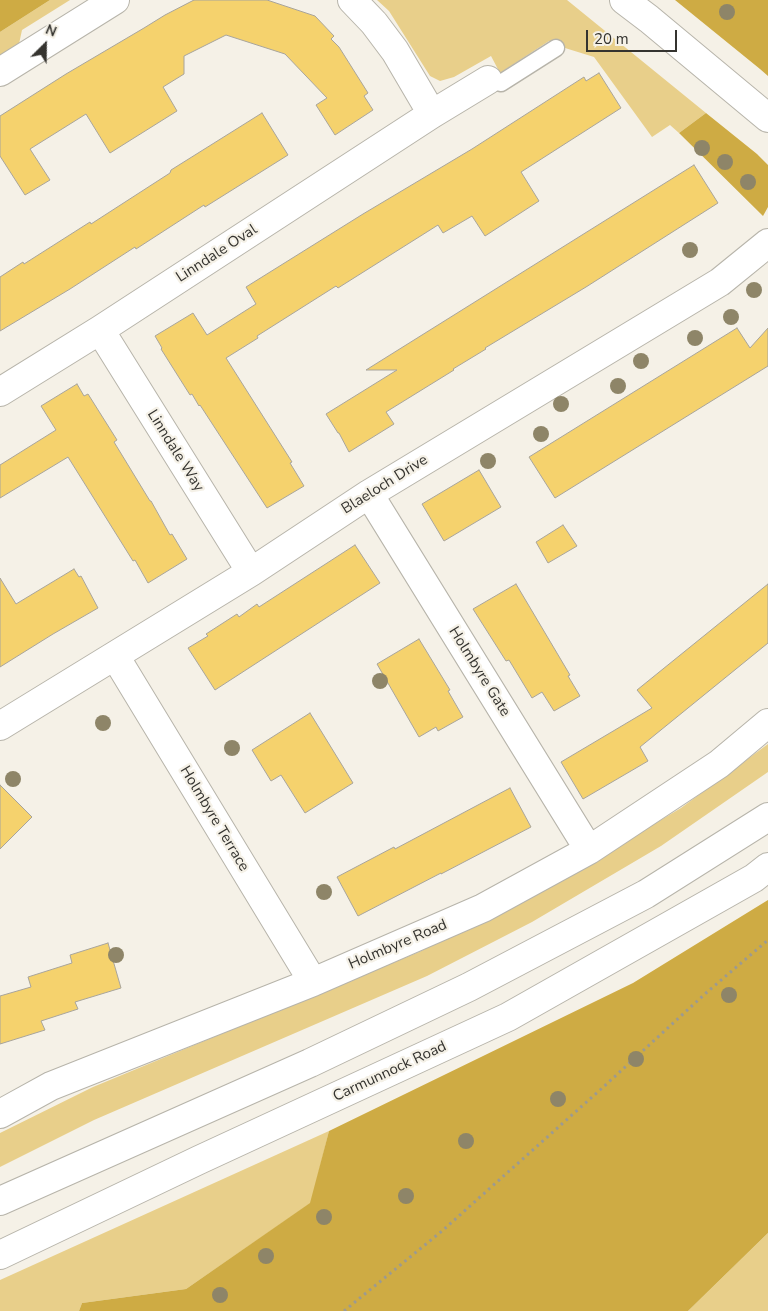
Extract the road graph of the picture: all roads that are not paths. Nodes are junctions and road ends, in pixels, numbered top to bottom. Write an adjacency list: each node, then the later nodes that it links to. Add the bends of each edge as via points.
1 (115, 0): 5 (street)
2 (352, 0): 7 (street, via 396,51)
3 (624, 0): 8 (street)
4 (556, 48): 6 (lane, via 501,84)
5 (0, 72)
6 (488, 80): 7 (street, Linndale Oval)
7 (432, 114): 10 (street, Linndale Oval)
8 (768, 118)
9 (768, 243): 12 (street, Blaeloch Drive, via 720,282)
10 (100, 330): 11 (street, Linndale Oval); 13 (street, Linndale Way)
11 (0, 392)
12 (369, 494): 13 (street, Blaeloch Drive); 18 (street, Holmbyre Gate)
13 (251, 572): 14 (street, Blaeloch Drive)
14 (115, 656): 16 (street, Blaeloch Drive); 20 (street, Holmbyre Terrace)
15 (768, 723): 18 (street, Holmbyre Road, via 718,764)
16 (0, 726)
17 (768, 817): 22 (street, via 646,894 469,987 310,1064)
18 (589, 850): 20 (street, Holmbyre Road, via 484,908)
19 (768, 867): 23 (street, Carmunnock Road, via 754,878 508,1017)
20 (313, 982): 21 (street, Holmbyre Road, via 50,1086)
21 (0, 1114)
22 (0, 1201)
23 (0, 1255)

